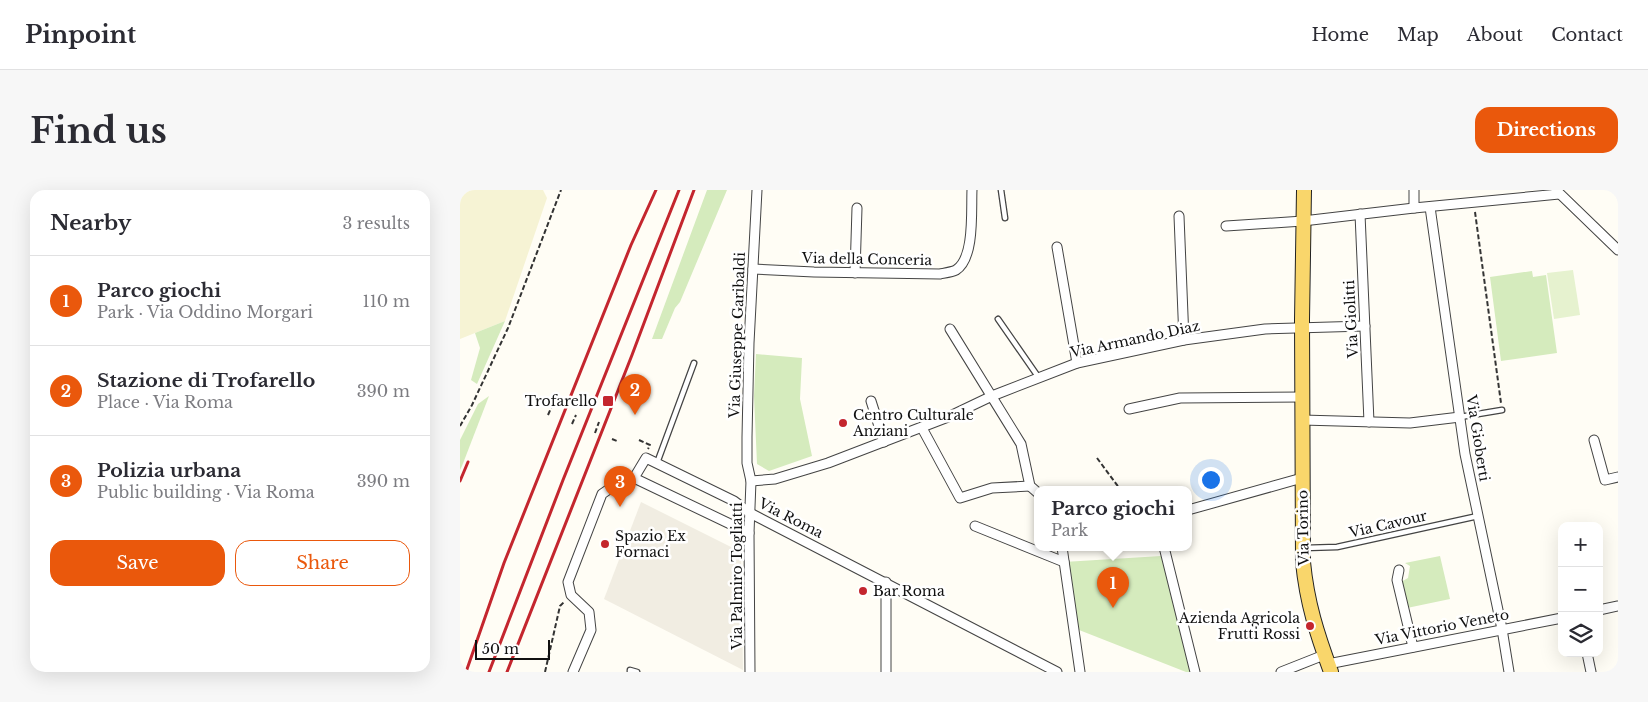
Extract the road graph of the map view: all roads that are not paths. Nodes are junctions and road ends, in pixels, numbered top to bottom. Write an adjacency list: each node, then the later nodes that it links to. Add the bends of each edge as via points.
1 (757, 190): 17 (street, Via Giuseppe Garibaldi)
2 (972, 190): 18 (street, Via della Conceria, via 969,250 965,261 956,270 940,274)
3 (1001, 190): 12 (lane)
4 (1304, 190): 13 (main road, Via Torino)
5 (1414, 190): 9 (street)
6 (1558, 192): 7 (street); 16 (street)
7 (1430, 207): 9 (street); 32 (street, Via Gioberti)
8 (857, 208): 18 (street)
9 (1414, 208): 10 (street)
10 (1360, 214): 13 (street); 20 (street, Via Giolitti)
11 (1179, 216): 23 (street)
12 (1005, 218)
13 (1303, 221): 14 (street); 21 (main road, Via Torino)
14 (1226, 226)
15 (1057, 247): 24 (street)
16 (1618, 250)
17 (753, 269): 18 (street, Via della Conceria); 42 (street, Via Giuseppe Garibaldi, via 746,463)
18 (855, 273)
19 (998, 319): 26 (lane)
20 (1365, 326): 21 (street, Via Armando Diaz); 34 (street, Via Giolitti)
21 (1302, 328): 23 (street, Via Armando Diaz, via 1265,329); 28 (main road, Via Torino)
22 (950, 329): 27 (street)
23 (1184, 340): 24 (street, Via Armando Diaz)
24 (1077, 363): 26 (street, Via Armando Diaz)
25 (694, 364): 38 (lane)
26 (1039, 378): 27 (street, Via Armando Diaz)
27 (992, 396): 35 (street, Via Armando Diaz); 43 (street, via 1021,444)
28 (1302, 397): 30 (street, via 1180,398); 33 (main road, Via Torino)
29 (871, 400): 37 (street)
30 (1129, 409)
31 (1502, 410): 32 (lane)
32 (1460, 417): 34 (street, via 1410,423); 47 (street, Via Gioberti)
33 (1302, 420): 34 (street); 40 (main road, Via Torino)
34 (1369, 422)
35 (922, 428): 37 (street, Via Armando Diaz); 43 (street, via 960,498 992,488)
36 (1594, 440): 41 (street, via 1605,480)
37 (884, 442): 42 (street, Via Armando Diaz, via 775,479)
38 (657, 463): 39 (street, Via Roma, via 646,458); 46 (street, Via Roma, via 734,501)
39 (634, 478): 49 (street); 65 (street, via 602,494 568,582 571,595 589,612 591,630)
40 (1302, 478): 45 (street); 50 (main road, Via Torino)
41 (1618, 478)
42 (751, 481): 46 (street, Via Palmiro Togliatti)
43 (1030, 486): 44 (street)
44 (1034, 490)
45 (1192, 509)
46 (750, 513): 49 (street, Via Palmiro Togliatti); 57 (street, Via Roma)
47 (1478, 516): 50 (lane, Via Cavour, via 1337,547); 61 (street, Via Gioberti)
48 (975, 526): 51 (street)
49 (749, 534): 68 (street, Via Palmiro Togliatti)
50 (1303, 548): 64 (main road, Via Torino, via 1305,588)
51 (1034, 550)
52 (1037, 551): 55 (street)
53 (1063, 551): 55 (street)
54 (1165, 551): 72 (street)
55 (1064, 562): 71 (street)
56 (1399, 570): 62 (street, via 1397,580)
57 (886, 582): 69 (street); 70 (street, Via Roma)
58 (1618, 606): 59 (street)
59 (1603, 609)
60 (1558, 619): 61 (street, Via Vittorio Veneto)
61 (1502, 629): 62 (street, Via Vittorio Veneto); 74 (street, Via Gioberti)
62 (1413, 647): 64 (street, Via Vittorio Veneto)
63 (1588, 657): 75 (street)
64 (1328, 664): 73 (street)
65 (573, 672)
66 (630, 672): 67 (lane)
67 (637, 672)
68 (750, 672)
69 (886, 672)
70 (1057, 672)
71 (1080, 672)
72 (1195, 672)
73 (1281, 672)
74 (1509, 672)
75 (1591, 672)

